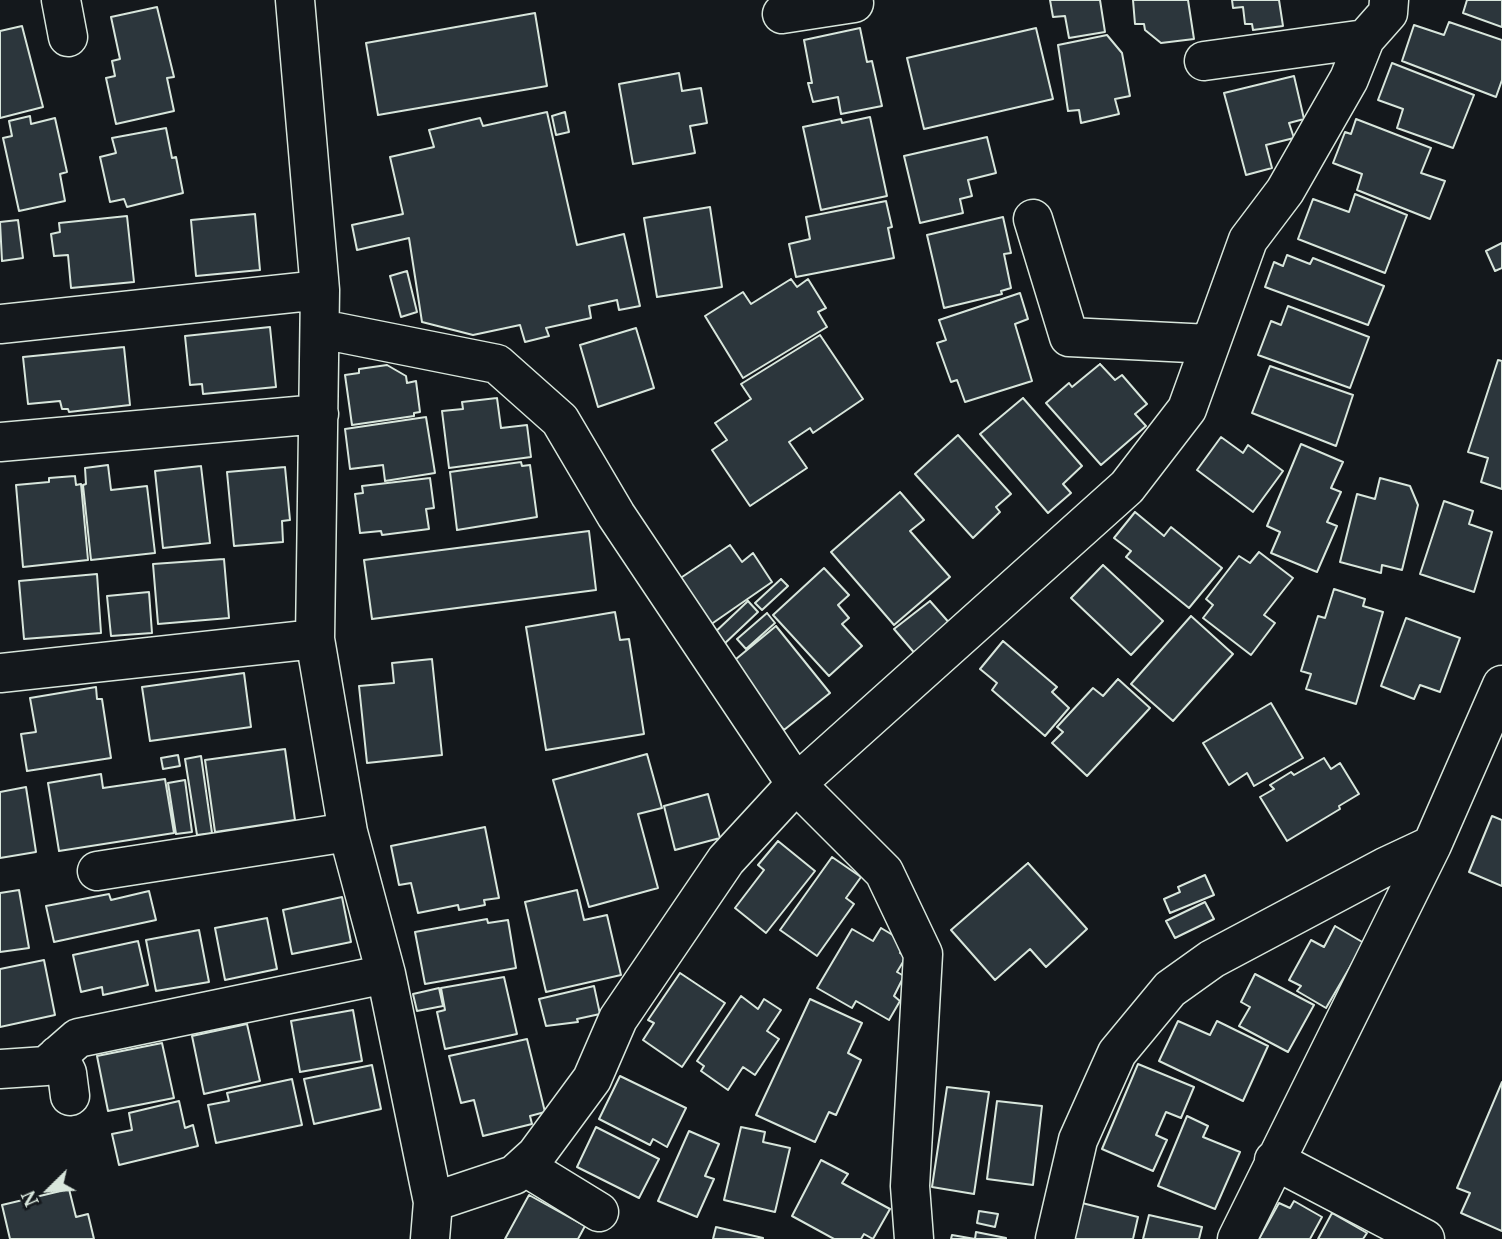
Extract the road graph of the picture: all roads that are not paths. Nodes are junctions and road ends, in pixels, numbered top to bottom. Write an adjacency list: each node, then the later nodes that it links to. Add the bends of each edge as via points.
1 (61, 0): 6 (street)
2 (295, 0): 10 (street)
3 (1390, 0): 7 (street, via 1388,13)
4 (854, 3): 5 (street)
5 (782, 15)
6 (68, 37)
7 (1365, 39): 8 (street); 13 (street, via 1349,79 1285,191 1248,240)
8 (1204, 61)
9 (1033, 219): 13 (street, via 1069,337)
10 (320, 290): 11 (street); 12 (street)
11 (21, 312)
12 (321, 329): 14 (street); 19 (street, via 497,364 560,420 616,515)
13 (1210, 344): 19 (street, via 1187,410 1156,470 1127,487)
14 (319, 414): 15 (street); 16 (street)
15 (0, 442)
16 (315, 639): 17 (street); 20 (street)
17 (2, 662)
18 (1502, 685): 21 (street)
19 (796, 783): 28 (street, via 726,860 618,1019 592,1079); 31 (street, via 884,872 923,954 910,1186)
20 (348, 832): 22 (street); 23 (street)
21 (1432, 845): 27 (street); 32 (street, via 1212,958 1170,989 1116,1053 1078,1140)
22 (97, 871)
23 (386, 974): 24 (street, via 79,1038); 30 (street)
24 (58, 1055): 25 (street, via 46,1066); 26 (street)
25 (0, 1069)
26 (70, 1096)
27 (1274, 1160): 33 (street); 34 (street)
28 (524, 1167): 29 (street); 30 (street)
29 (599, 1212)
30 (431, 1221)
31 (914, 1239)
32 (1055, 1239)
33 (1237, 1239)
34 (1425, 1239)

